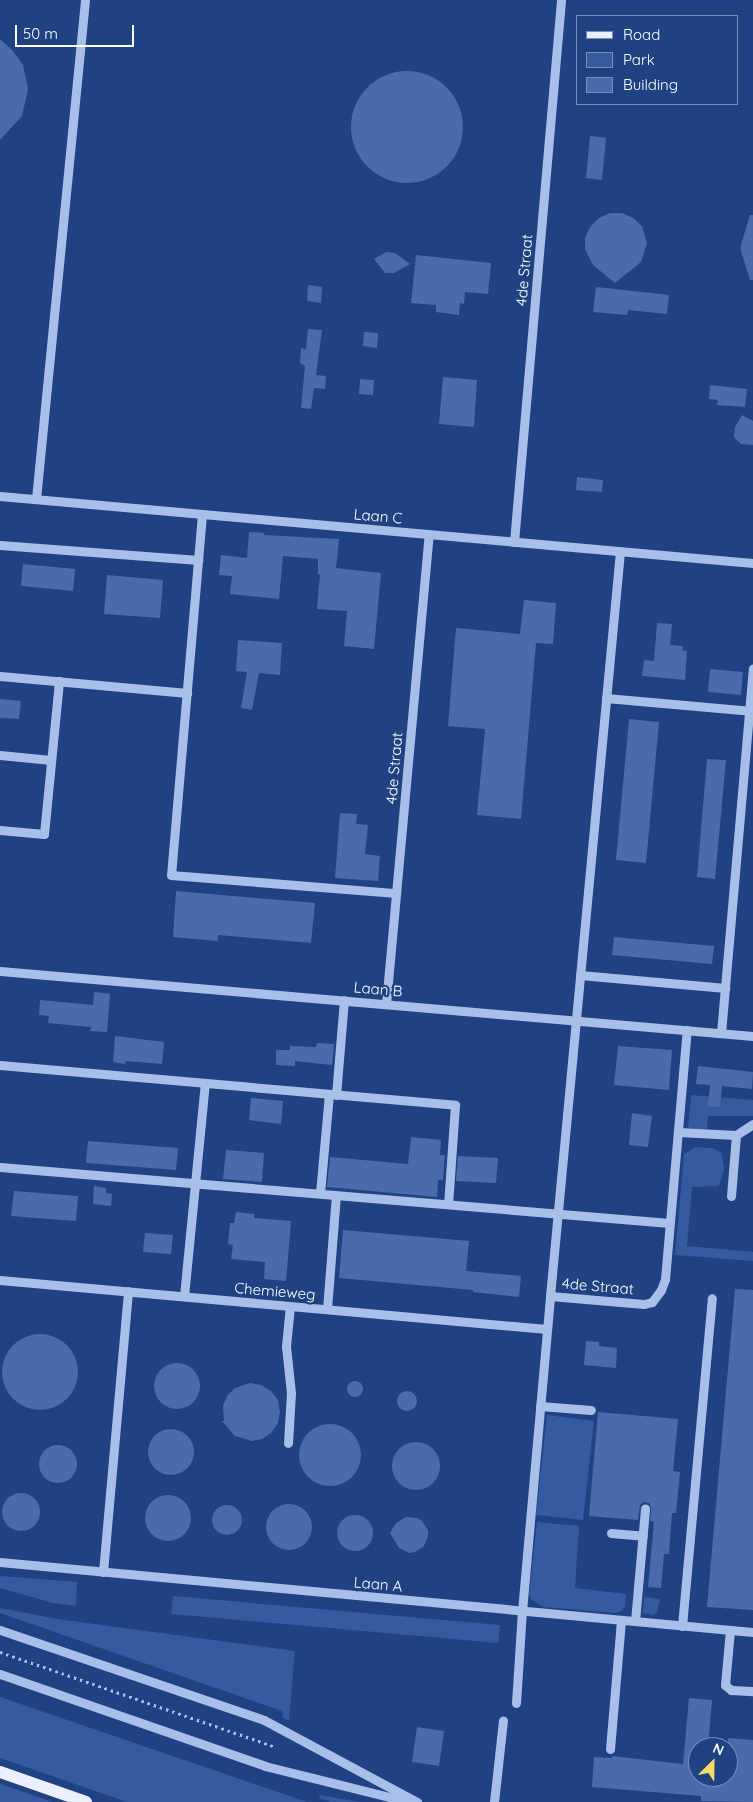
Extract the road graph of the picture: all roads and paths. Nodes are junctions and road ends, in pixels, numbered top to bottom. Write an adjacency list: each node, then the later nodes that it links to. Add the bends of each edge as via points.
1 (85, 0): 4 (lane)
2 (561, 0): 7 (lane, 4de Straat)
3 (0, 496): 4 (lane, Laan C)
4 (36, 499): 5 (lane, Laan C)
5 (202, 514): 6 (lane, Laan C); 10 (lane)
6 (428, 534): 7 (lane, Laan C); 21 (lane, 4de Straat)
7 (514, 542): 9 (lane, Laan C)
8 (0, 545): 10 (lane)
9 (620, 551): 11 (lane, Laan C); 16 (lane)
10 (198, 560): 15 (lane)
11 (753, 563)
12 (753, 668): 17 (lane)
13 (0, 676): 14 (lane)
14 (59, 681): 15 (lane); 19 (lane)
15 (187, 693): 21 (lane, via 171,875)
16 (606, 698): 17 (lane); 23 (lane)
17 (751, 711): 24 (lane)
18 (0, 755): 19 (lane)
19 (52, 760): 20 (lane, via 44,834)
20 (0, 830)
21 (396, 893): 26 (lane, 4de Straat)
22 (0, 970): 25 (lane, Laan B)
23 (580, 975): 24 (lane); 27 (lane)
24 (725, 988): 29 (lane)
25 (344, 1000): 26 (lane, Laan B); 33 (lane)
26 (386, 1004): 27 (lane, Laan B)
27 (576, 1020): 28 (lane, Laan B); 43 (lane)
28 (687, 1030): 29 (lane, Laan B); 35 (lane, 4de Straat)
29 (721, 1033): 30 (lane, Laan B)
30 (753, 1036)
31 (0, 1065): 32 (lane)
32 (205, 1083): 33 (lane); 38 (lane)
33 (333, 1094): 39 (lane); 42 (lane, via 455,1105)
34 (753, 1124): 36 (lane)
35 (678, 1132): 36 (lane); 44 (lane, 4de Straat)
36 (736, 1135): 41 (lane)
37 (0, 1167): 38 (lane)
38 (195, 1183): 39 (lane); 47 (lane)
39 (320, 1193): 40 (lane)
40 (336, 1195): 42 (lane); 51 (lane)
41 (731, 1196)
42 (448, 1204): 43 (lane)
43 (558, 1213): 44 (lane); 48 (lane)
44 (670, 1223): 48 (lane, 4de Straat, via 665,1279 652,1302)
45 (0, 1280): 46 (lane, Chemieweg)
46 (128, 1291): 47 (lane, Chemieweg); 60 (lane)
47 (184, 1296): 50 (lane, Chemieweg)
48 (550, 1296): 52 (lane, 4de Straat)
49 (712, 1298): 64 (lane)
50 (290, 1306): 51 (lane, Chemieweg); 55 (lane, via 286,1346 291,1393)
51 (327, 1310): 52 (lane, Chemieweg)
52 (547, 1329): 53 (lane, 4de Straat)
53 (540, 1406): 54 (lane); 61 (lane, 4de Straat)
54 (591, 1410)
55 (288, 1443)
56 (645, 1508): 58 (lane)
57 (611, 1533): 58 (lane)
58 (643, 1536): 63 (lane)
59 (0, 1562): 60 (lane, Laan A)
60 (103, 1572): 61 (lane, Laan A)
61 (522, 1611): 62 (lane, Laan A); 71 (lane, 4de Straat)
62 (621, 1620): 63 (lane, Laan A); 74 (lane)
63 (635, 1621): 64 (lane, Laan A)
64 (682, 1626): 66 (lane, Laan A)
65 (0, 1630): 78 (lane, via 264,1720)
66 (730, 1630): 67 (lane, Laan A); 70 (lane, via 725,1685 731,1690)
67 (753, 1632)
68 (0, 1652): 73 (path)
69 (0, 1674): 77 (lane, via 265,1766)
70 (753, 1691)
71 (516, 1703)
72 (503, 1720): 79 (lane)
73 (273, 1746)
74 (610, 1749)
75 (0, 1772): 76 (main road)
76 (86, 1802)
77 (409, 1802)
78 (417, 1802)
79 (494, 1802)

